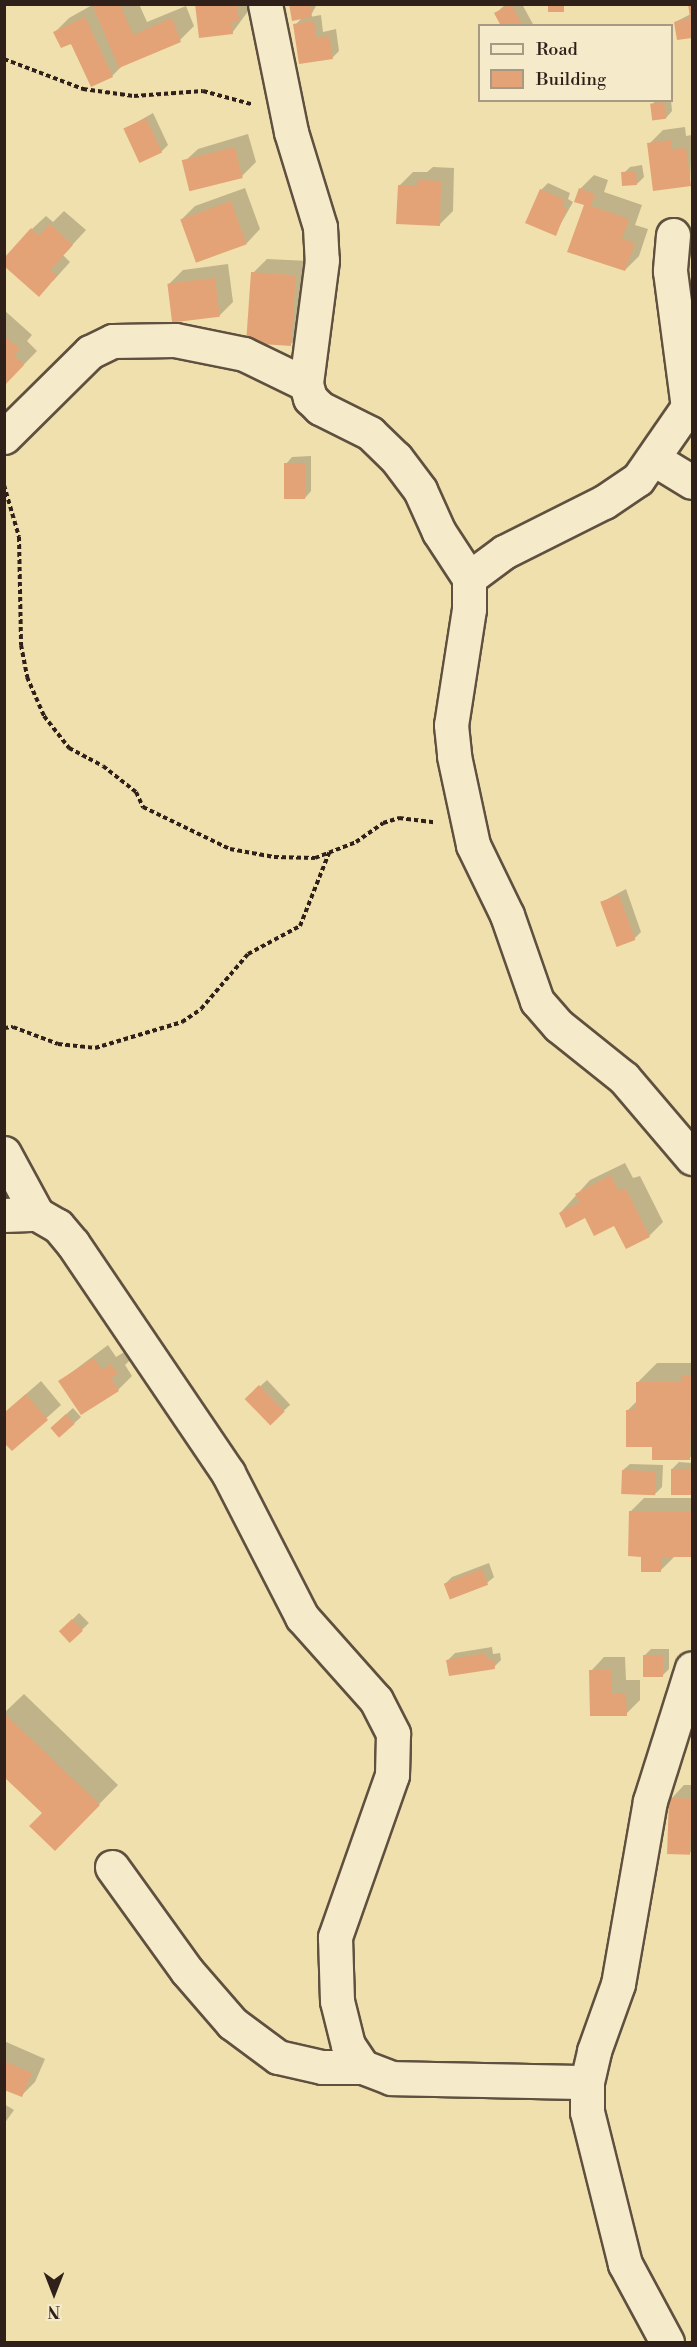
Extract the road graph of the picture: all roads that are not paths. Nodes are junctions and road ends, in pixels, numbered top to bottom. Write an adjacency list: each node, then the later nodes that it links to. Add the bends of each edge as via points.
1 (265, 4): 3 (street, via 288,115 320,227 322,260)
2 (673, 235): 4 (street, via 670,272)
3 (306, 384): 5 (street, via 244,354 175,340 113,341 90,352); 8 (street, via 310,398 320,408 370,433 396,458 420,490 439,532)
4 (690, 404): 6 (street)
5 (4, 437)
6 (654, 459): 7 (street); 8 (street, via 638,479 604,502 504,552)
7 (693, 482)
8 (469, 578): 10 (street, via 451,725 453,756 471,832 488,880 507,915 537,1001 559,1026 624,1078)
9 (4, 1153): 11 (street)
10 (693, 1158)
11 (37, 1214): 12 (street); 15 (street, via 58,1226 73,1244 228,1473 302,1617 376,1700 393,1734 392,1775 335,1937 337,2001 348,2045)
12 (4, 1215)
13 (693, 1668): 16 (street, via 650,1801 618,1984)
14 (112, 1867): 15 (street, via 187,1971 232,2023 278,2056 322,2067)
15 (363, 2067): 16 (street, via 391,2078)
16 (587, 2082): 17 (street, via 587,2112 625,2264)
17 (667, 2343)

